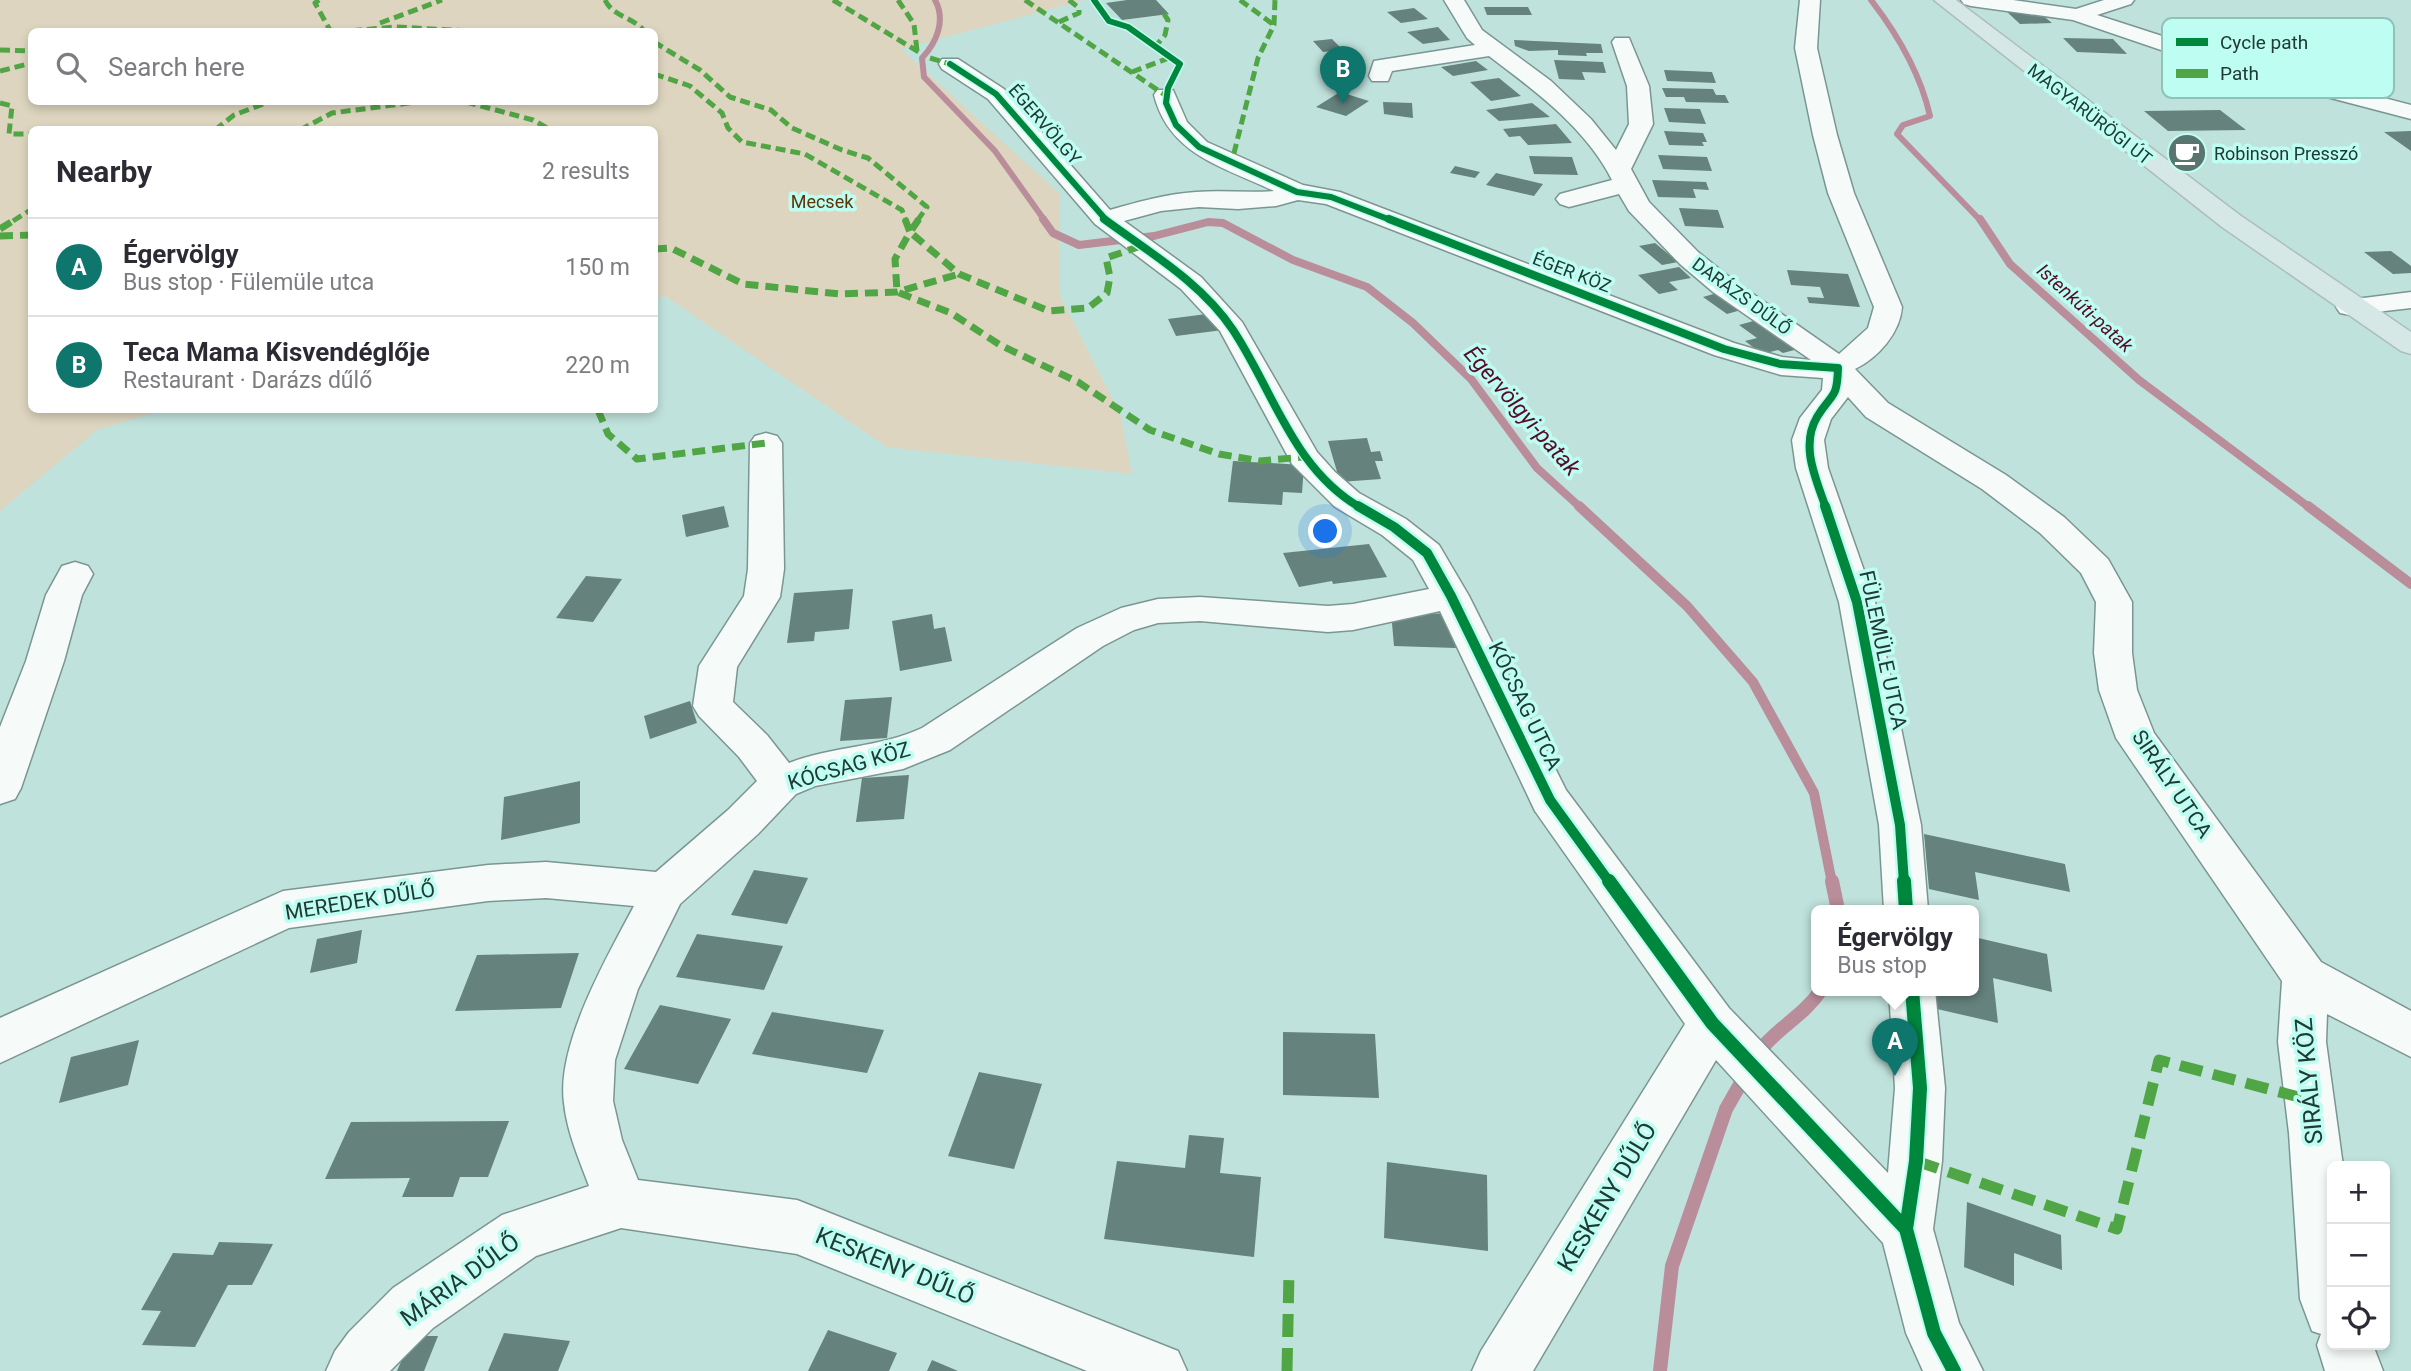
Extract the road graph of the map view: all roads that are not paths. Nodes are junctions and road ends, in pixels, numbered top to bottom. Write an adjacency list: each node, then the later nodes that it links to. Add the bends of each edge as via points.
1 (1454, 0): 9 (street, DARÁZS DŰLŐ, via 1474,34)
2 (1810, 0): 22 (street, via 1806,48 1825,135 1841,193 1888,307 1886,325 1861,355)
3 (1944, 0): 20 (main road, MAGYARÜRÖGI ÚT, via 2223,217)
4 (1971, 0): 6 (street)
5 (2124, 0): 6 (street)
6 (2077, 15): 8 (street)
7 (1622, 43): 15 (street, via 1638,86 1641,124)
8 (2162, 44)
9 (1491, 49): 11 (street, via 1382,66); 15 (street, DARÁZS DŰLŐ, via 1543,86 1583,124)
10 (950, 64): 18 (street, ÉGERVÖLGY, via 996,94)
11 (1380, 76)
12 (2358, 98): 13 (street)
13 (2411, 112)
14 (1225, 159): 16 (street)
15 (1623, 176): 17 (street); 22 (street, DARÁZS DŰLŐ, via 1639,206 1689,258)
16 (1297, 192): 18 (street, ÉGER KÖZ, via 1276,198 1159,204); 22 (street, ÉGER KÖZ, via 1331,197 1724,349 1774,365)
17 (1569, 199)
18 (1104, 219): 25 (street, KÓCSAG UTCA, via 1191,282 1232,328 1303,457 1347,500 1427,553)
19 (2411, 300): 20 (street)
20 (2350, 307): 21 (main road, MAGYARÜRÖGI ÚT)
21 (2411, 345)
22 (1838, 368): 29 (street, FÜLEMÜLE UTCA, via 1837,391 1816,418 1808,440 1812,468 1857,602 1900,825); 30 (street, SIRÁLY UTCA, via 1877,410 1994,482 2052,525 2096,567 2114,602 2118,690 2136,738)
23 (766, 443): 26 (street, via 762,597 718,666 713,706 753,746)
24 (75, 574): 27 (street)
25 (1451, 596): 26 (street, KÓCSAG KÖZ, via 1328,619 1200,609 1158,611 1121,621 936,739 902,754 809,772); 32 (street, KÓCSAG UTCA, via 1550,800)
26 (781, 783): 28 (street, KÓCSAG KÖZ)
27 (0, 788)
28 (664, 891): 34 (street, MEREDEK DŰLŐ, via 511,881 283,910); 35 (street, KÓCSAG KÖZ, via 615,988 591,1060 588,1101 597,1140)
29 (1906, 905)
30 (2305, 976): 33 (street, SIRÁLY UTCA); 37 (street, SIRÁLY KÖZ, via 2302,1042)
31 (1912, 996): 36 (street, via 1920,1088)
32 (1723, 1034): 36 (street, KÓCSAG UTCA); 41 (street, KESKENY DŰLŐ)
33 (2411, 1035)
34 (0, 1041)
35 (621, 1202): 39 (street, MÁRIA DŰLŐ, via 521,1234 413,1308); 40 (street, KESKENY DŰLŐ, via 797,1227)
36 (1906, 1229): 42 (street, via 1934,1333)
37 (2327, 1287)
38 (2346, 1350): 43 (street)
39 (355, 1371)
40 (1158, 1371)
41 (1501, 1371)
42 (1954, 1371)
43 (2354, 1371)

